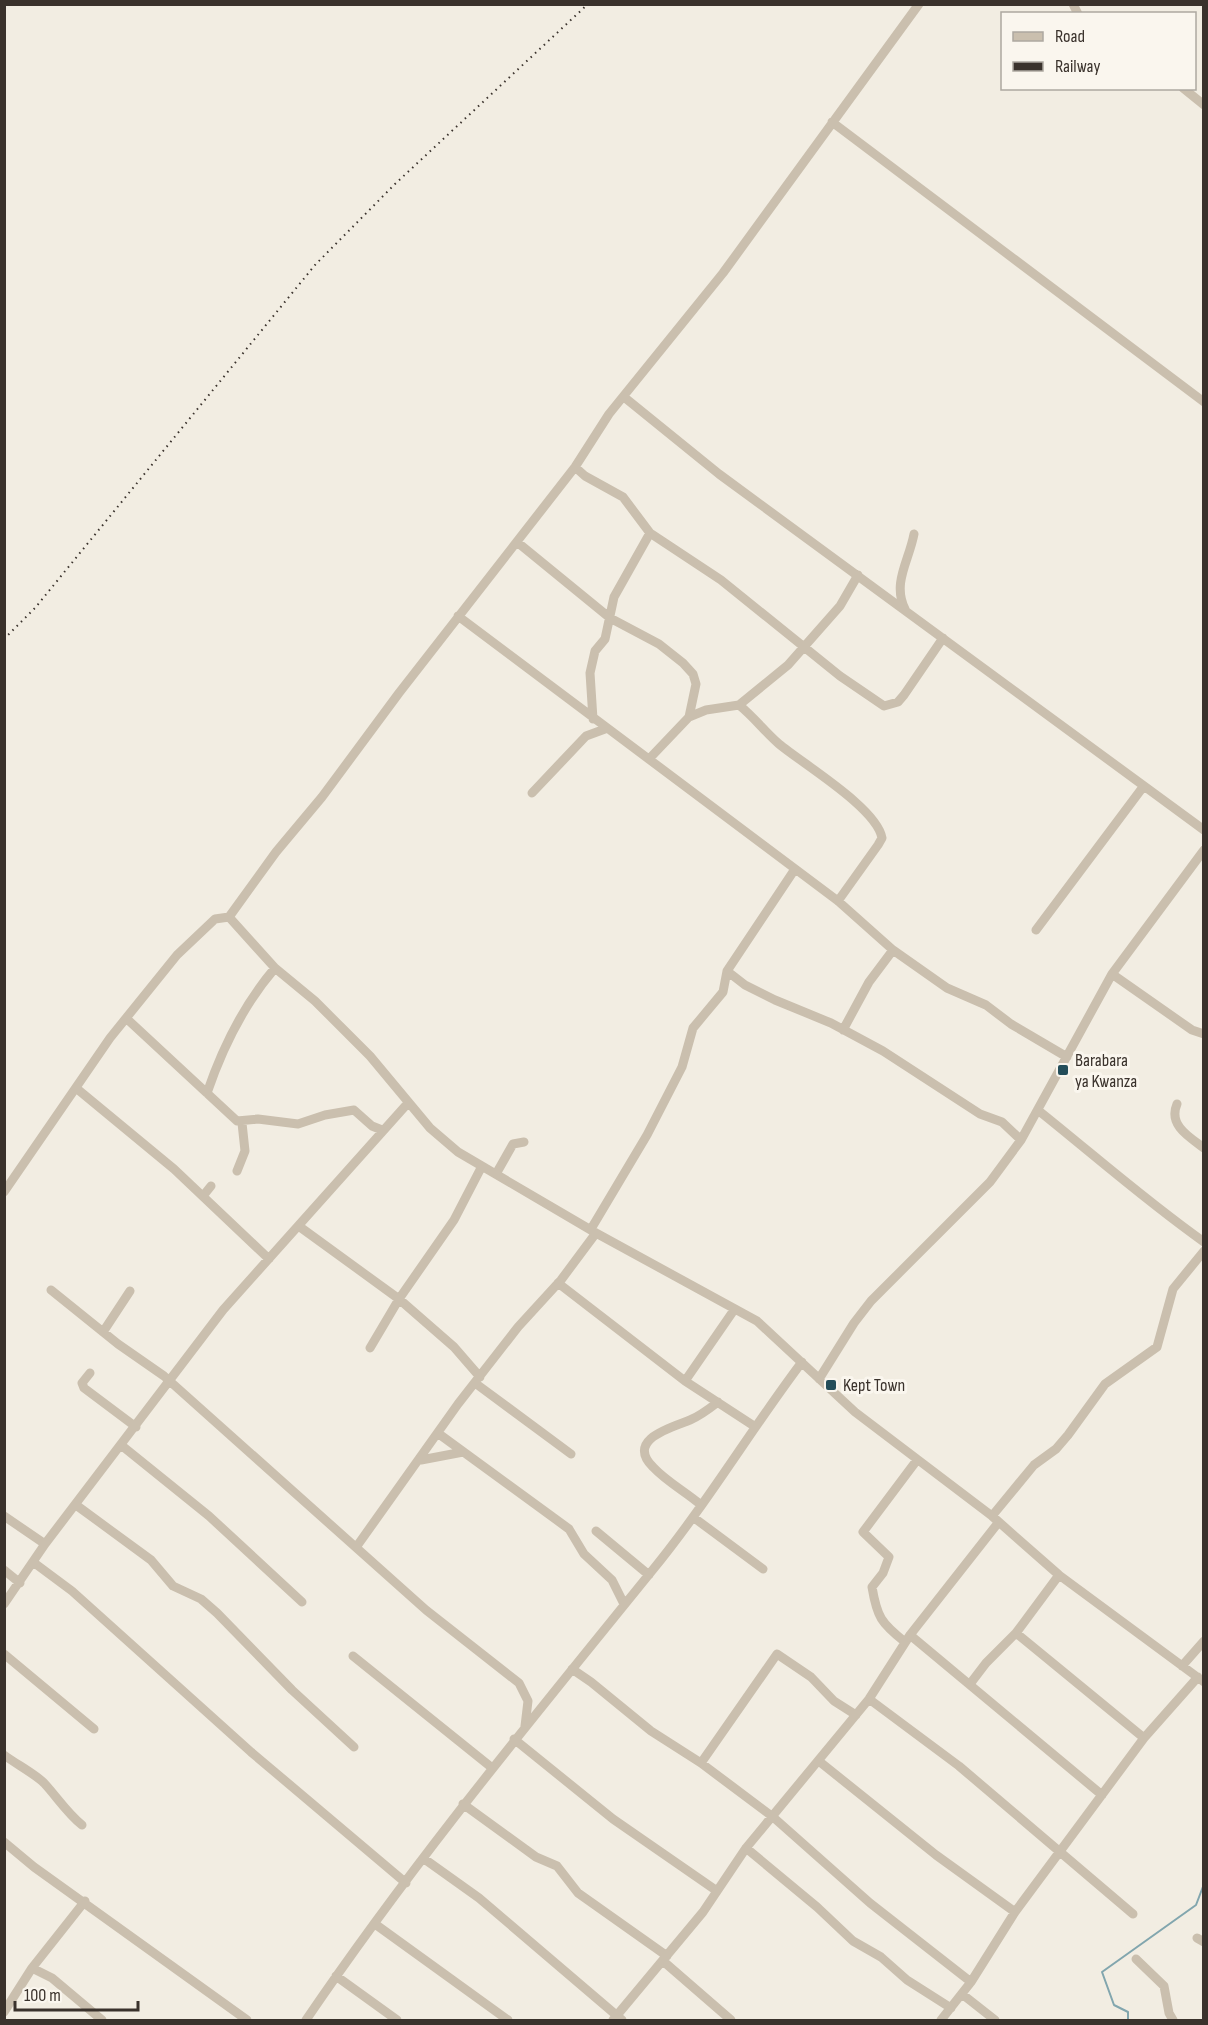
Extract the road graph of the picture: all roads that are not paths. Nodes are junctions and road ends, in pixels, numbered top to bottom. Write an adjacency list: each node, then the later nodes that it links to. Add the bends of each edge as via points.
1 (919, 4): 4 (street)
2 (1185, 90): 3 (street)
3 (1203, 105)
4 (832, 122): 5 (street, via 723,273); 6 (street)
5 (624, 397): 7 (street); 11 (street, via 718,474)
6 (1203, 402)
7 (574, 467): 8 (street, via 623,497); 10 (street)
8 (651, 533): 14 (street, via 614,597); 16 (street, via 712,573)
9 (914, 534): 12 (street, via 899,587)
10 (517, 542): 13 (street); 14 (street)
11 (858, 575): 12 (street); 16 (street, via 840,606)
12 (906, 611): 15 (street)
13 (458, 616): 18 (street); 29 (street)
14 (610, 618): 18 (street, via 590,673); 19 (street, via 658,644 693,674 696,684)
15 (943, 638): 16 (street, via 904,695 890,705 875,701); 23 (street)
16 (804, 647): 17 (street)
17 (739, 705): 19 (street); 28 (street, via 780,745 810,765 876,822 882,838)
18 (591, 716): 20 (street); 21 (street)
19 (689, 717): 22 (street)
20 (605, 729): 21 (street); 22 (street)
21 (586, 736): 24 (street)
22 (649, 759): 27 (street)
23 (1143, 787): 25 (street); 30 (street)
24 (532, 793)
25 (1203, 830)
26 (1203, 850): 34 (street)
27 (795, 869): 28 (street); 33 (street)
28 (838, 901): 31 (street)
29 (229, 917): 32 (street); 35 (street, via 215,919 195,936)
30 (1036, 930)
31 (894, 950): 36 (street, via 869,982); 38 (street, via 947,988 986,1005)
32 (275, 968): 40 (street, via 223,1052); 41 (street, via 370,1056)
33 (728, 971): 36 (street, via 774,1000); 56 (street, via 726,987 693,1028 682,1067)
34 (1112, 974): 37 (street); 38 (street)
35 (127, 1018): 39 (street); 40 (street)
36 (843, 1030): 46 (street, via 883,1051 980,1114 1002,1122)
37 (1203, 1034)
38 (1067, 1057): 43 (street)
39 (76, 1088): 53 (street); 54 (street, via 114,1116)
40 (207, 1093): 44 (street)
41 (408, 1103): 45 (street); 49 (street, via 458,1152)
42 (1177, 1104): 48 (street, via 1174,1116 1179,1127)
43 (1039, 1111): 46 (street); 57 (street, via 1118,1173 1150,1204)
44 (242, 1123): 45 (street, via 258,1119 298,1124 354,1110); 50 (street, via 245,1146)
45 (382, 1130): 55 (street)
46 (1021, 1140): 70 (street, via 990,1182 871,1301)
47 (524, 1142): 51 (street, via 513,1144)
48 (1203, 1148)
49 (482, 1166): 51 (street); 63 (street, via 454,1220)
50 (237, 1171)
51 (496, 1174): 56 (street)
52 (211, 1186): 54 (street)
53 (4, 1192)
54 (202, 1196): 59 (street)
55 (300, 1227): 59 (street); 63 (street)
56 (594, 1231): 60 (street); 64 (street)
57 (1203, 1242)
58 (1203, 1251): 86 (street, via 1173,1289 1157,1347 1105,1384 1056,1449 1034,1466)
59 (269, 1259): 72 (street, via 224,1310)
60 (558, 1283): 69 (street); 71 (street)
61 (51, 1290): 65 (street)
62 (130, 1292): 65 (street)
63 (399, 1299): 66 (street); 69 (street, via 443,1337)
64 (734, 1310): 67 (street, via 757,1321); 71 (street)
65 (103, 1332): 72 (street)
66 (370, 1348)
67 (802, 1362): 70 (street); 74 (street)
68 (90, 1373): 75 (street, via 82,1386)
69 (478, 1380): 76 (street); 79 (street)
70 (819, 1380): 81 (street)
71 (685, 1381): 73 (street)
72 (170, 1382): 75 (street); 89 (street, via 349,1543)
73 (718, 1402): 74 (street); 83 (street, via 698,1416 657,1433 646,1451 653,1468)
74 (754, 1426): 83 (street)
75 (136, 1427): 77 (street)
76 (439, 1434): 78 (street); 80 (street)
77 (121, 1445): 82 (street); 96 (street, via 208,1516)
78 (464, 1452): 80 (street); 98 (street, via 569,1529 584,1554 612,1580)
79 (571, 1454)
80 (421, 1460): 89 (street)
81 (917, 1460): 86 (street); 100 (street, via 863,1532 889,1557 872,1587 876,1611 887,1628)
82 (76, 1505): 88 (street); 114 (street, via 151,1560 173,1586 201,1599 217,1612)
83 (701, 1505): 85 (street)
84 (4, 1516): 88 (street)
85 (693, 1517): 91 (street); 93 (street)
86 (995, 1520): 94 (street); 100 (street)
87 (596, 1531): 93 (street)
88 (45, 1544): 90 (street)
89 (357, 1546): 110 (street, via 426,1610 519,1683 528,1701)
90 (33, 1562): 95 (street); 127 (street, via 72,1591 251,1752)
91 (763, 1569)
92 (4, 1570): 95 (street)
93 (649, 1575): 98 (street)
94 (1059, 1575): 99 (street); 104 (street)
95 (20, 1583): 97 (street)
96 (302, 1602)
97 (4, 1604)
98 (624, 1604): 105 (street)
99 (1016, 1633): 107 (street); 112 (street)
100 (908, 1639): 107 (street); 108 (street)
101 (1203, 1641): 104 (street)
102 (4, 1654): 111 (street)
103 (353, 1656): 118 (street)
104 (1182, 1666): 106 (street)
105 (572, 1669): 110 (street); 117 (street, via 651,1731)
106 (1201, 1679): 112 (street)
107 (970, 1684): 119 (street)
108 (869, 1699): 109 (street); 125 (street, via 959,1766)
109 (856, 1715): 116 (street); 117 (street, via 777,1654)
110 (525, 1726): 113 (street)
111 (94, 1729)
112 (1144, 1738): 119 (street)
113 (514, 1739): 118 (street); 128 (street, via 613,1819)
114 (354, 1747)
115 (4, 1755): 122 (street, via 42,1780)
116 (820, 1762): 121 (street); 130 (street)
117 (701, 1763): 121 (street)
118 (491, 1767): 120 (street)
119 (1102, 1795): 125 (street)
120 (463, 1804): 126 (street); 133 (street, via 536,1857 557,1866 578,1893)
121 (772, 1817): 124 (street); 137 (street, via 870,1904)
122 (82, 1826)
123 (4, 1842): 129 (street)
124 (746, 1848): 128 (street); 139 (street, via 853,1941)
125 (1061, 1851): 130 (street); 131 (street)
126 (423, 1858): 127 (street); 141 (street, via 479,1898)
127 (406, 1883): 132 (street)
128 (717, 1891): 133 (street)
129 (85, 1901): 135 (street); 143 (street)
130 (1015, 1912): 137 (street)
131 (1133, 1914)
132 (375, 1924): 136 (street); 146 (street)
133 (665, 1959): 141 (street); 147 (street)
134 (1136, 1959): 150 (street, via 1164,1986)
135 (32, 1968): 140 (street); 142 (street, via 52,1978)
136 (336, 1976): 144 (street); 145 (street)
137 (971, 1982): 138 (street)
138 (962, 1994): 139 (street); 149 (street)
139 (951, 2008): 148 (street)
140 (4, 2012)
141 (617, 2019)
142 (102, 2020)
143 (247, 2020)
144 (306, 2020)
145 (397, 2020)
146 (508, 2020)
147 (731, 2020)
148 (940, 2020)
149 (995, 2020)
150 (1173, 2020)

